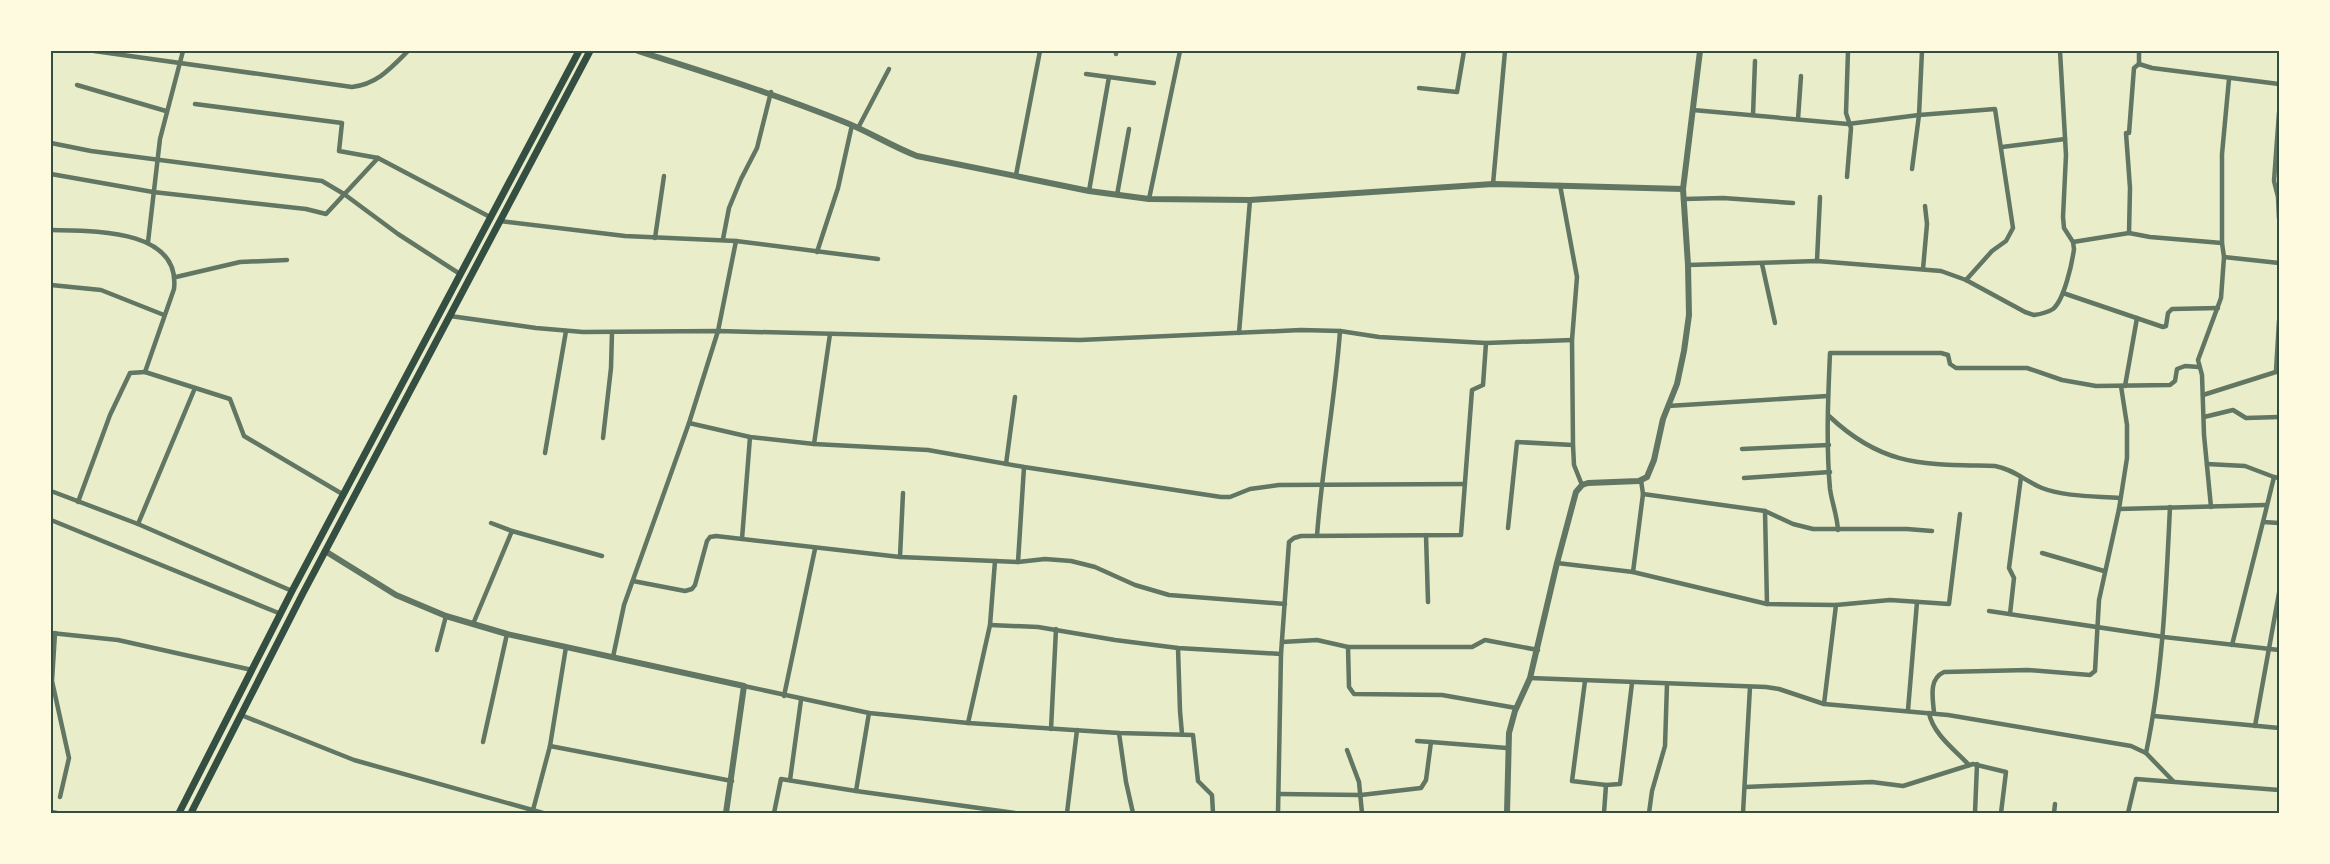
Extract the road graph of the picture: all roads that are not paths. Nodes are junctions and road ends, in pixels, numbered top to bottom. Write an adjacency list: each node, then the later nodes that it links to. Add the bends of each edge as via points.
1 (94, 51): 17 (street)
2 (183, 51): 17 (street)
3 (408, 51): 17 (street, via 376,81 352,87)
4 (590, 51): 65 (main road)
5 (638, 51): 28 (street)
6 (1040, 51): 46 (street)
7 (1180, 51): 57 (street)
8 (1464, 51): 27 (street, via 1457,92)
9 (1505, 51): 49 (street)
10 (1700, 51): 30 (street)
11 (1848, 51): 36 (street)
12 (1922, 51): 34 (street)
13 (2060, 51): 39 (street)
14 (2139, 51): 18 (street)
15 (576, 52): 63 (main road)
16 (1755, 61): 33 (street)
17 (181, 62): 31 (street)
18 (2139, 64): 23 (street); 67 (street, via 2134,68 2126,133)
19 (889, 69): 37 (street)
20 (1086, 74): 22 (street)
21 (1801, 76): 35 (street)
22 (1109, 77): 24 (street); 52 (street)
23 (2229, 79): 25 (street); 73 (street, via 2222,154)
24 (1154, 83)
25 (2279, 84)
26 (77, 85): 31 (street)
27 (1419, 88)
28 (771, 92): 37 (street); 69 (street, via 757,148 731,202)
29 (195, 104): 42 (street, via 342,123 339,151)
30 (1693, 110): 33 (street); 51 (street)
31 (166, 111): 43 (street)
32 (2279, 113): 62 (street, via 2274,182)
33 (1753, 115): 35 (street)
34 (1919, 115): 36 (street); 41 (street, via 1995,109); 44 (street)
35 (1798, 119): 36 (street)
36 (1848, 124): 48 (street, via 1851,128)
37 (855, 126): 46 (street, via 917,156); 74 (street)
38 (1129, 129): 55 (street)
39 (2065, 139): 41 (street); 72 (street, via 2063,218)
40 (51, 143): 43 (street)
41 (2002, 147): 85 (street, via 2013,228 2006,241)
42 (378, 158): 54 (street); 63 (street)
43 (157, 159): 53 (street); 54 (street, via 314,179)
44 (1912, 169)
45 (51, 174): 53 (street)
46 (1016, 175): 52 (street)
47 (664, 176): 68 (street)
48 (1847, 177)
49 (1493, 184): 50 (street); 58 (street)
50 (1560, 185): 51 (street); 101 (street, via 1577,277)
51 (1683, 189): 59 (street)
52 (1089, 191): 55 (street)
53 (153, 192): 54 (street, via 326,214); 71 (street)
54 (344, 194): 83 (street)
55 (1117, 195): 57 (street)
56 (1820, 197): 78 (street)
57 (1149, 199): 58 (street)
58 (1250, 200): 99 (street)
59 (1684, 200): 60 (street, via 1723,198); 81 (street)
60 (1793, 203)
61 (1924, 206): 82 (street)
62 (2278, 208): 64 (street)
63 (490, 218): 65 (main road); 83 (main road)
64 (2279, 218)
65 (500, 221): 68 (street); 91 (main road)
66 (51, 230): 71 (street, via 88,231)
67 (2129, 233): 72 (street); 73 (street)
68 (655, 238): 69 (street)
69 (723, 239): 70 (street)
70 (736, 241): 74 (street); 96 (street)
71 (148, 242): 84 (street, via 166,257)
72 (2073, 242): 87 (street)
73 (2222, 243): 75 (street)
74 (817, 252): 76 (street)
75 (2224, 257): 79 (street); 88 (street)
76 (878, 259)
77 (287, 260): 84 (street, via 240,262)
78 (1817, 261): 80 (street); 82 (street)
79 (2279, 263)
80 (1762, 264): 81 (street); 94 (street)
81 (1688, 265): 111 (street, via 1689,315 1684,351)
82 (1923, 269): 85 (street)
83 (460, 274): 89 (main road)
84 (176, 277): 90 (street)
85 (1966, 280): 87 (street, via 2034,315 2054,308)
86 (51, 285): 90 (street, via 101,290)
87 (2063, 292): 92 (street)
88 (2218, 308): 92 (street, via 2172,309 2164,327); 103 (street, via 2200,354)
89 (440, 312): 91 (main road); 137 (main road)
90 (164, 315): 105 (street)
91 (450, 316): 95 (street); 160 (main road)
92 (2137, 318): 106 (street)
93 (2279, 321): 104 (street)
94 (1775, 323)
95 (566, 331): 98 (street); 122 (street)
96 (718, 331): 98 (street); 100 (street); 115 (street)
97 (1340, 331): 99 (street); 102 (street); 131 (street)
98 (612, 332): 117 (street)
99 (1239, 333): 100 (street, via 1080,340)
100 (830, 334): 118 (street)
101 (1572, 340): 102 (street); 119 (street)
102 (1486, 343): 132 (street, via 1484,385 1472,390)
103 (2199, 367): 106 (street, via 2180,366 2170,385); 108 (street)
104 (2278, 371): 108 (street)
105 (145, 372): 107 (street); 139 (street, via 130,373)
106 (2123, 386): 110 (street, via 2080,384 2017,367 1961,369 1952,367 1948,355 1941,352 1830,353); 138 (street, via 2127,458)
107 (195, 388): 137 (street, via 230,399 244,436); 150 (street)
108 (2203, 395): 113 (street)
109 (1016, 396): 123 (street)
110 (1828, 396): 111 (street); 112 (street)
111 (1668, 406): 130 (street, via 1650,471)
112 (1829, 416): 120 (street); 127 (street, via 1863,443 1903,460 2004,467)
113 (2204, 417): 114 (street, via 2233,410 2246,418); 124 (street)
114 (2279, 417)
115 (689, 423): 116 (street); 169 (street)
116 (750, 437): 118 (street); 157 (street)
117 (603, 438)
118 (814, 444): 123 (street, via 915,448)
119 (1573, 445): 133 (street, via 1574,465); 151 (street, via 1517,442)
120 (1829, 446): 121 (street); 126 (street)
121 (1742, 449)
122 (545, 453)
123 (1006, 464): 125 (street)
124 (2207, 464): 128 (street, via 2245,466); 142 (street)
125 (1024, 467): 131 (street, via 1221,497 1262,487); 165 (street)
126 (1830, 472): 129 (street); 152 (street)
127 (2021, 477): 138 (street, via 2054,492); 179 (street, via 2009,568 2014,578)
128 (2276, 477): 140 (street)
129 (1744, 478)
130 (1641, 480): 133 (street); 136 (street)
131 (1321, 483): 132 (street); 156 (street)
132 (1465, 484): 155 (street, via 1461,535)
133 (1582, 485): 166 (street, via 1576,492)
134 (51, 491): 139 (street)
135 (903, 493): 163 (street)
136 (1643, 494): 144 (street); 168 (street)
137 (344, 495): 158 (main road)
138 (2120, 498): 143 (street)
139 (78, 502): 150 (street)
140 (2266, 505): 142 (street); 147 (street)
141 (2170, 507): 142 (street); 143 (street); 187 (street)
142 (2211, 507)
143 (2119, 509): 167 (street)
144 (1765, 511): 152 (street, via 1806,528); 175 (street)
145 (1960, 514): 173 (street, via 1949,604)
146 (51, 520): 178 (street)
147 (2263, 522): 149 (street); 189 (street)
148 (491, 523): 153 (street)
149 (2279, 523)
150 (138, 524): 170 (street)
151 (1508, 528)
152 (1838, 530): 154 (street)
153 (512, 531): 162 (street); 181 (street)
154 (1932, 531)
155 (1426, 535): 156 (street); 172 (street)
156 (1317, 536): 174 (street, via 1297,536 1289,542)
157 (742, 539): 159 (street); 169 (street, via 710,537 695,585 689,591)
158 (317, 546): 160 (main road); 170 (main road)
159 (815, 549): 163 (street); 206 (street)
160 (325, 551): 180 (street, via 396,595); 214 (main road)
161 (2042, 553): 167 (street)
162 (602, 556)
163 (900, 557): 164 (street)
164 (995, 561): 165 (street); 182 (street)
165 (1018, 562): 174 (street, via 1051,559 1084,564 1169,595)
166 (1557, 564): 168 (street); 195 (street)
167 (2104, 571): 183 (street)
168 (1633, 572): 175 (street)
169 (633, 581): 198 (street)
170 (292, 591): 178 (main road)
171 (2279, 593): 193 (street)
172 (1428, 602)
173 (1917, 602): 176 (street); 210 (street)
174 (1285, 604): 188 (street)
175 (1767, 604): 176 (street)
176 (1836, 604): 208 (street)
177 (1989, 612): 179 (street)
178 (280, 614): 199 (main road)
179 (2010, 614): 183 (street)
180 (446, 616): 181 (street); 194 (street)
181 (473, 624): 186 (street)
182 (990, 625): 184 (street); 216 (street)
183 (2098, 628): 187 (street); 213 (street, via 2093,674 2028,670 1944,672 1934,682)
184 (1056, 629): 192 (street); 219 (street)
185 (53, 633): 199 (street, via 118,640); 241 (street, via 52,681 69,758)
186 (507, 634): 190 (street); 224 (street)
187 (2164, 637): 189 (street); 215 (street)
188 (1282, 642): 191 (street, via 1317,640); 197 (street)
189 (2232, 645): 193 (street)
190 (566, 647): 198 (street); 226 (street)
191 (1348, 647): 195 (street, via 1472,647 1485,640); 209 (street, via 1349,687 1354,694 1442,695)
192 (1178, 648): 197 (street); 222 (street)
193 (2269, 649): 196 (street); 217 (street)
194 (436, 650)
195 (1538, 650): 200 (street)
196 (2279, 650)
197 (1281, 654): 239 (street)
198 (613, 657): 204 (street)
199 (252, 670): 211 (main road)
200 (1530, 678): 201 (street); 209 (street)
201 (1585, 681): 202 (street); 235 (street, via 1572,781)
202 (1632, 683): 203 (street); 235 (street, via 1620,784)
203 (1667, 684): 205 (street); 259 (street, via 1665,746)
204 (744, 686): 206 (street); 233 (street)
205 (1750, 687): 208 (street, via 1779,689); 236 (street)
206 (784, 696): 207 (street)
207 (801, 700): 212 (street); 232 (street)
208 (1824, 704): 210 (street)
209 (1516, 708): 227 (street)
210 (1908, 710): 213 (street)
211 (231, 711): 214 (main road); 246 (main road)
212 (869, 713): 216 (street); 238 (street)
213 (1932, 713): 229 (street, via 2131,746); 231 (street, via 1932,725)
214 (241, 715): 243 (street, via 354,760); 247 (main road)
215 (2154, 716): 217 (street); 229 (street)
216 (968, 723): 219 (street)
217 (2254, 726): 218 (street)
218 (2279, 728)
219 (1051, 729): 220 (street)
220 (1077, 730): 221 (street); 252 (street)
221 (1119, 734): 222 (street); 253 (street)
222 (1182, 734): 254 (street, via 1193,735 1198,781 1212,795)
223 (1417, 741): 225 (street)
224 (483, 742)
225 (1431, 742): 227 (street); 240 (street, via 1426,780 1421,788)
226 (550, 746): 233 (street); 243 (street)
227 (1508, 748): 257 (street)
228 (1347, 750): 240 (street)
229 (2146, 753): 234 (street)
230 (1977, 764): 231 (street); 261 (street); 262 (street, via 2006,772)
231 (1970, 765): 236 (street, via 1903,786 1872,782)
232 (790, 780): 238 (street); 250 (street, via 781,778)
233 (732, 781): 249 (street)
234 (2173, 781): 237 (street); 264 (street, via 2136,779)
235 (1606, 785): 258 (street)
236 (1745, 787): 260 (street)
237 (2279, 790)
238 (856, 791): 251 (street)
239 (1279, 794): 240 (street); 255 (street)
240 (1361, 795): 256 (street)
241 (60, 797)
242 (2055, 804): 263 (street)
243 (533, 810): 248 (street)
244 (51, 812): 245 (street)
245 (57, 813)
246 (179, 813)
247 (191, 813)
248 (543, 813)
249 (726, 813)
250 (774, 813)
251 (1015, 813)
252 (1066, 813)
253 (1133, 813)
254 (1213, 813)
255 (1278, 813)
256 (1362, 813)
257 (1507, 813)
258 (1604, 813)
259 (1649, 813)
260 (1743, 813)
261 (1975, 813)
262 (2001, 813)
263 (2054, 813)
264 (2128, 813)

